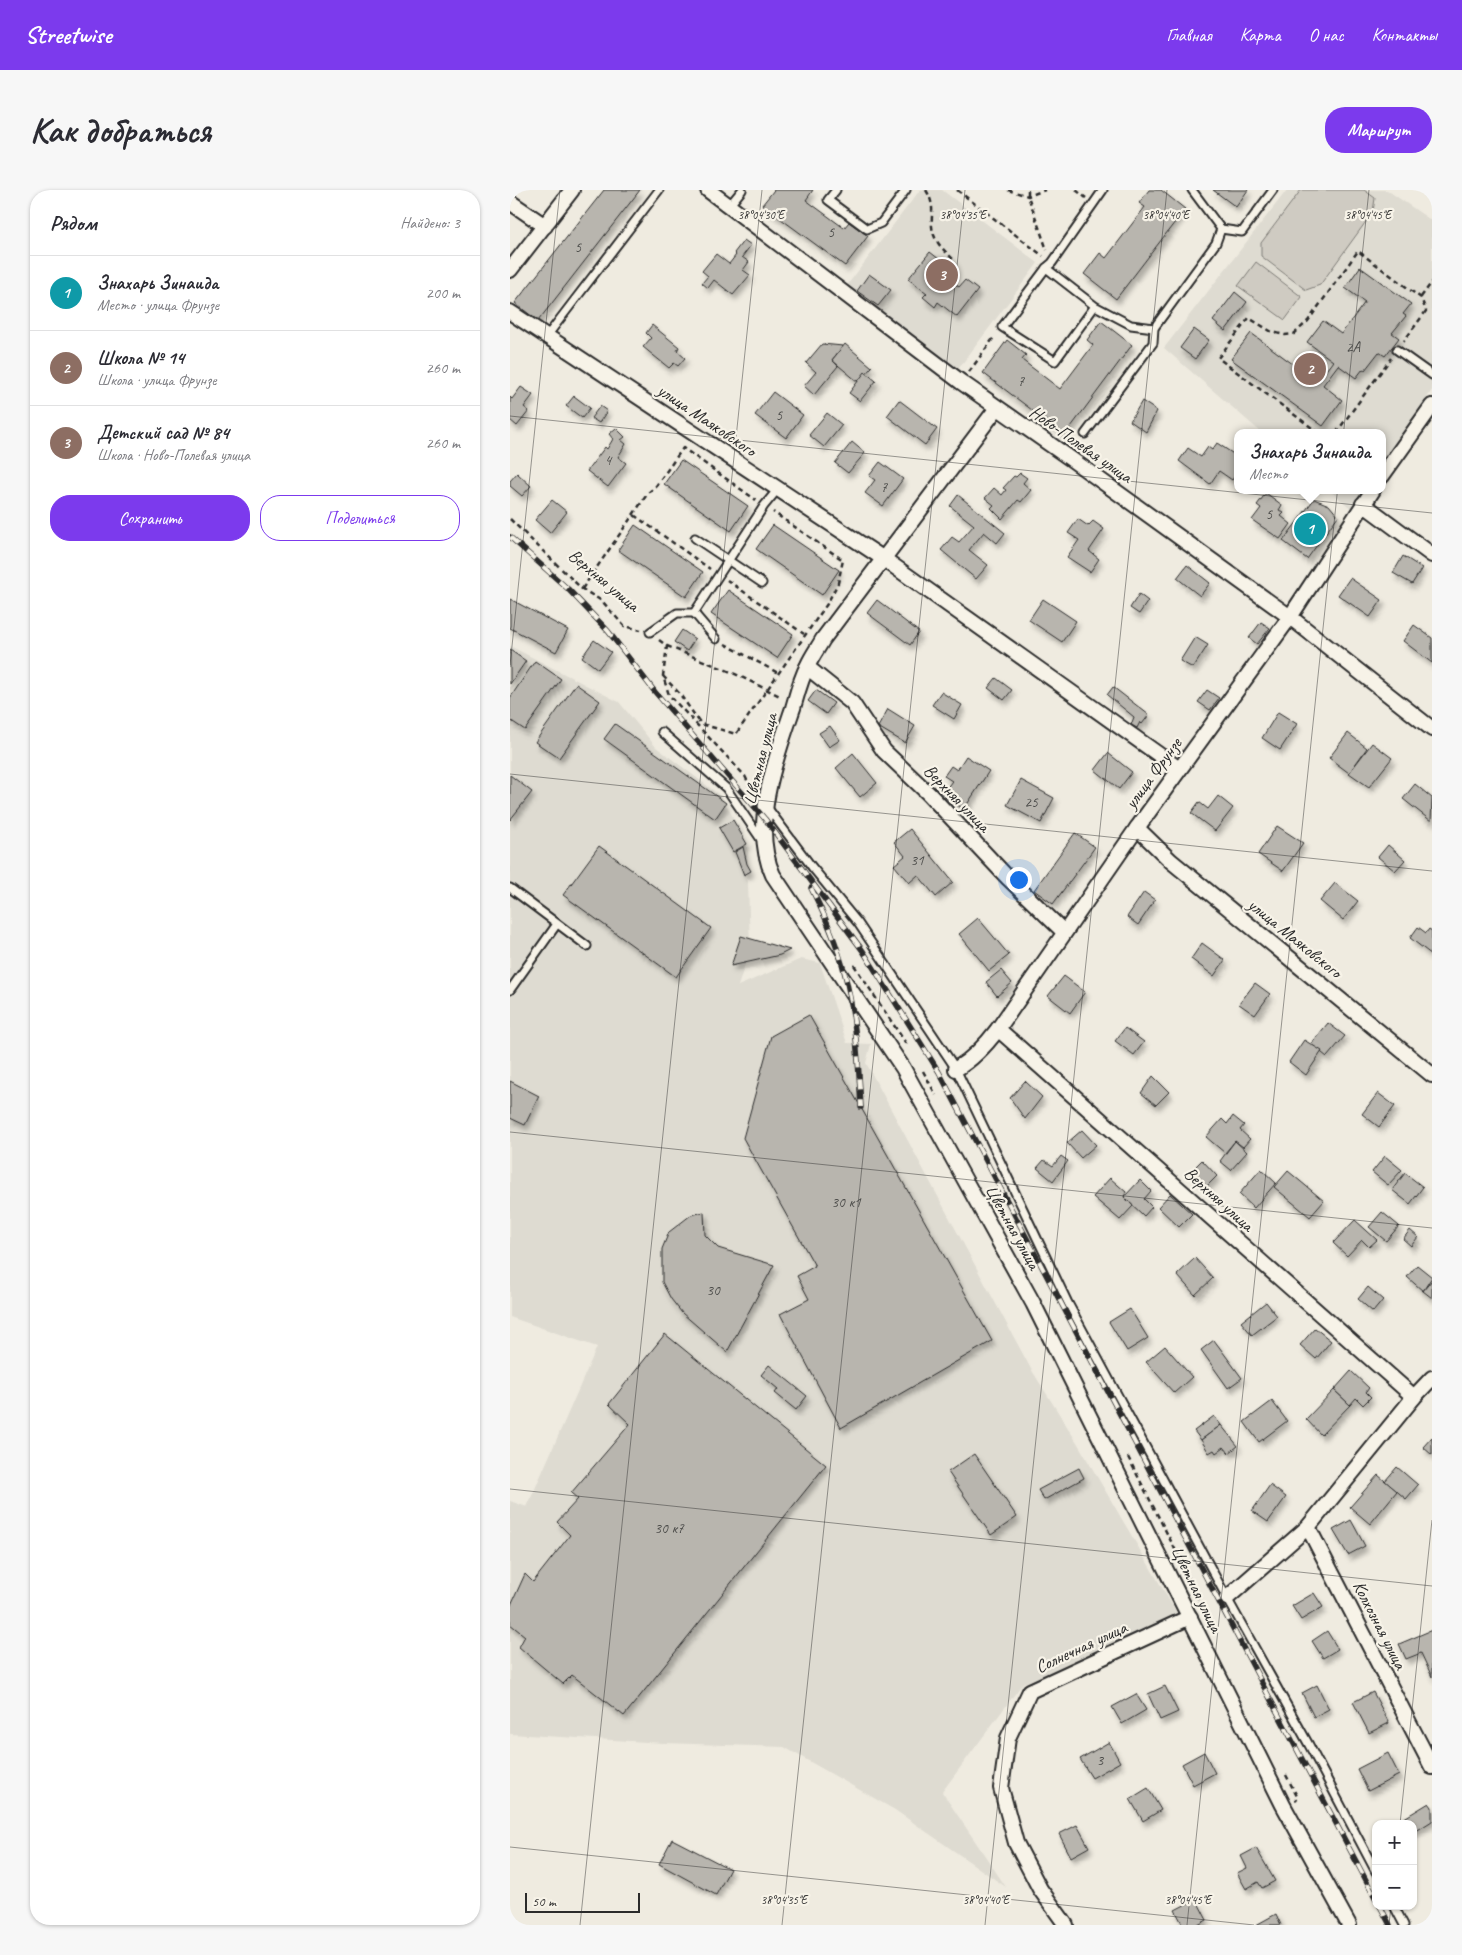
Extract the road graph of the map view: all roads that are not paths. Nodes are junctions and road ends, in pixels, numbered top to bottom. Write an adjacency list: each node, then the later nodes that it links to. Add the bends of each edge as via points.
1 (572, 190): 12 (street)
2 (660, 190): 19 (lane)
3 (708, 190): 11 (street, Ново-Полевая улица)
4 (742, 190): 11 (lane)
5 (836, 190): 6 (lane, via 828,200 867,229 881,223)
6 (906, 190)
7 (1103, 190): 14 (lane)
8 (1192, 190): 13 (lane)
9 (1273, 190): 13 (lane, via 1242,232)
10 (510, 202): 12 (street)
11 (729, 206): 23 (street, Ново-Полевая улица)
12 (545, 226): 15 (street)
13 (1221, 229): 18 (lane, via 1216,243)
14 (1046, 268): 16 (lane); 16 (lane, via 1002,327 1055,361)
15 (510, 270)
16 (1095, 306): 18 (lane, via 1131,325)
17 (510, 312): 19 (street, улица Маяковского)
18 (1154, 328): 24 (lane, via 1153,343)
19 (547, 336): 26 (street, улица Маяковского)
20 (1397, 350): 21 (lane)
21 (1432, 375)
22 (1432, 406): 25 (street)
23 (997, 408): 31 (street); 35 (street, Ново-Полевая улица)
24 (1085, 434)
25 (1386, 470)
26 (778, 489): 31 (street, улица Маяковского); 32 (lane)
27 (1369, 494): 28 (street, улица Фрунзе)
28 (1363, 504): 30 (street); 35 (street, улица Фрунзе)
29 (695, 538): 32 (lane)
30 (1432, 555)
31 (884, 559): 38 (street, Цветная улица, via 823,639); 41 (street, улица Маяковского)
32 (730, 560): 33 (lane); 34 (lane)
33 (762, 583)
34 (694, 613): 36 (lane, via 677,613); 37 (lane)
35 (1290, 616): 39 (street, Ново-Полевая улица); 41 (street, улица Фрунзе)
36 (650, 632)
37 (716, 639)
38 (807, 667): 42 (street, Цветная улица, via 777,756); 47 (street, Верхняя улица, via 852,703 884,752 930,794 1008,878)
39 (1432, 729)
40 (662, 732): 44 (lane, via 726,788)
41 (1179, 769): 43 (street, улица Фрунзе)
42 (766, 805): 44 (street, Цветная улица); 51 (lane, via 858,923)
43 (1137, 828): 47 (street, улица Фрунзе); 52 (street, улица Маяковского, via 1172,861)
44 (765, 846): 57 (street, Цветная улица, via 773,875 903,1068 1033,1303)
45 (510, 888): 46 (lane)
46 (557, 924): 48 (lane); 49 (lane)
47 (1064, 932): 50 (street, улица Фрунзе)
48 (587, 946)
49 (510, 990)
50 (998, 1029): 51 (street, улица Фрунзе, via 985,1046); 54 (street, Верхняя улица)
51 (956, 1069): 56 (lane, via 1068,1303)
52 (1432, 1075)
53 (1432, 1378): 54 (street)
54 (1414, 1397): 55 (street)
55 (1308, 1526): 56 (street); 58 (street, Колхозная улица)
56 (1227, 1598): 59 (lane)
57 (1190, 1617): 61 (street, Солнечная улица, via 1030,1691 1008,1738 1001,1788 1016,1843 1040,1889); 62 (street, Цветная улица, via 1283,1805)
58 (1432, 1767)
59 (1372, 1865)
60 (1396, 1910): 63 (lane)
61 (1066, 1925)
62 (1348, 1925)
63 (1404, 1925)

